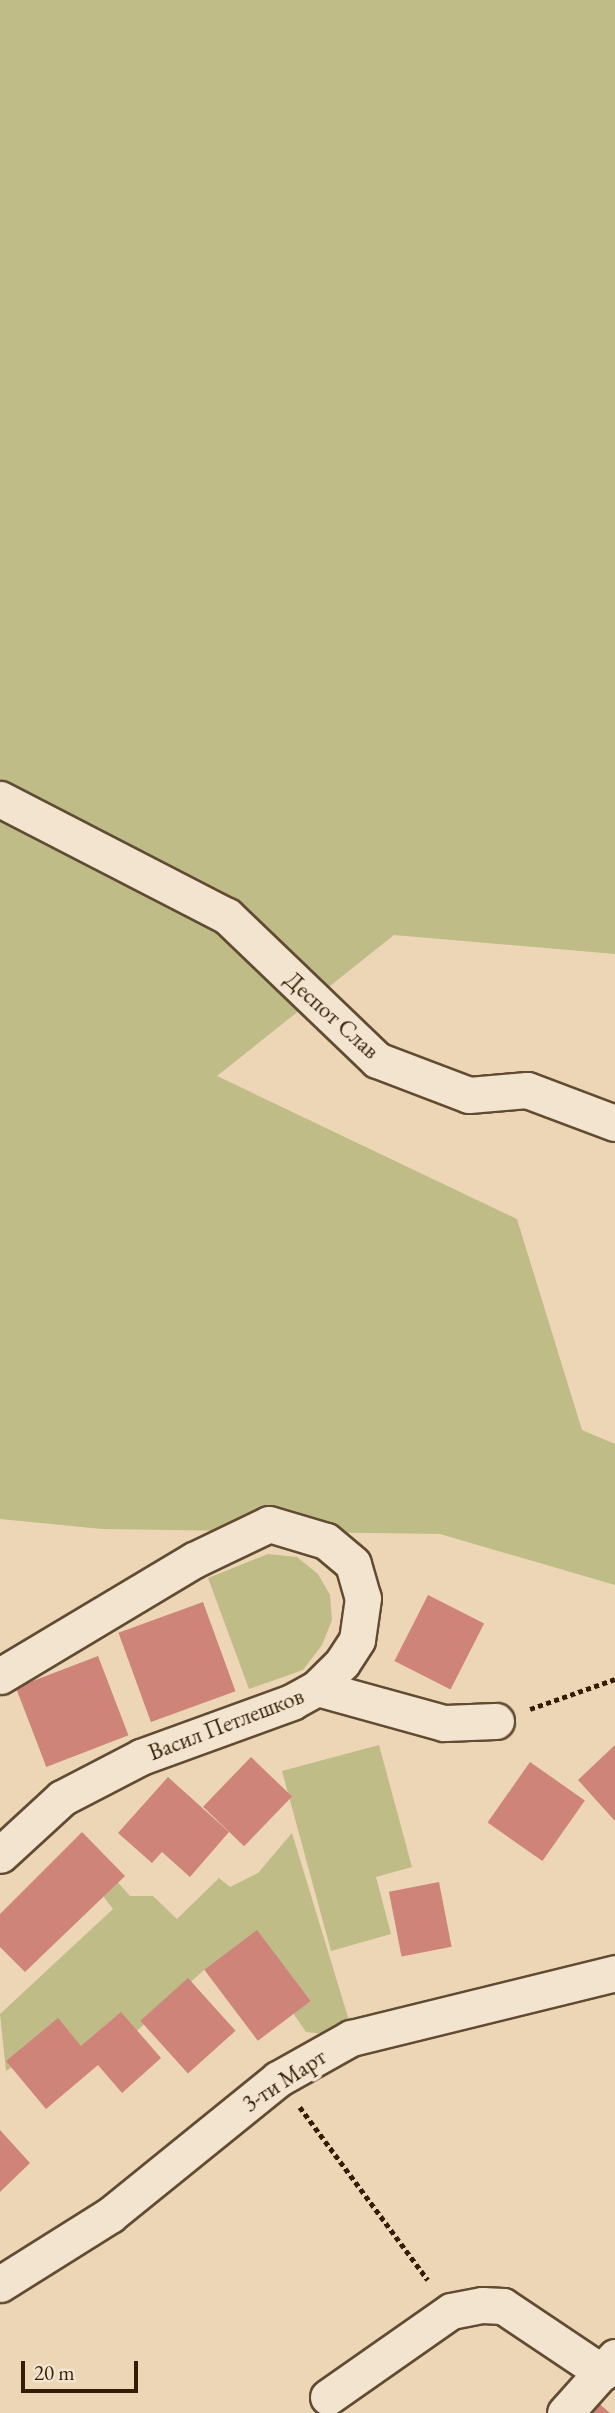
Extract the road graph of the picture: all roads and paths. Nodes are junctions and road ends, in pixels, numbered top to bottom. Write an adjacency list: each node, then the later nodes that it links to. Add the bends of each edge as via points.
1 (0, 799): 2 (street, Деспот Слав, via 227,916 377,1060 469,1095 527,1090)
2 (615, 1123)
3 (0, 1676): 5 (street, Васил Петлешков, via 194,1560 269,1524 326,1541 353,1564 363,1598 357,1640)
4 (615, 1679): 6 (path)
5 (317, 1688): 6 (street, via 444,1723); 7 (street, Васил Петлешков, via 292,1702 141,1757 62,1798)
6 (496, 1721)
7 (0, 1855)
8 (615, 1973): 9 (street, 3-ти Март, via 351,2038)
9 (278, 2078): 10 (street, 3-ти Март, via 110,2215); 11 (path)
10 (0, 2284)
11 (451, 2311): 12 (street, via 503,2306); 13 (street)
12 (609, 2365): 14 (street)
13 (328, 2397)
14 (565, 2413)

